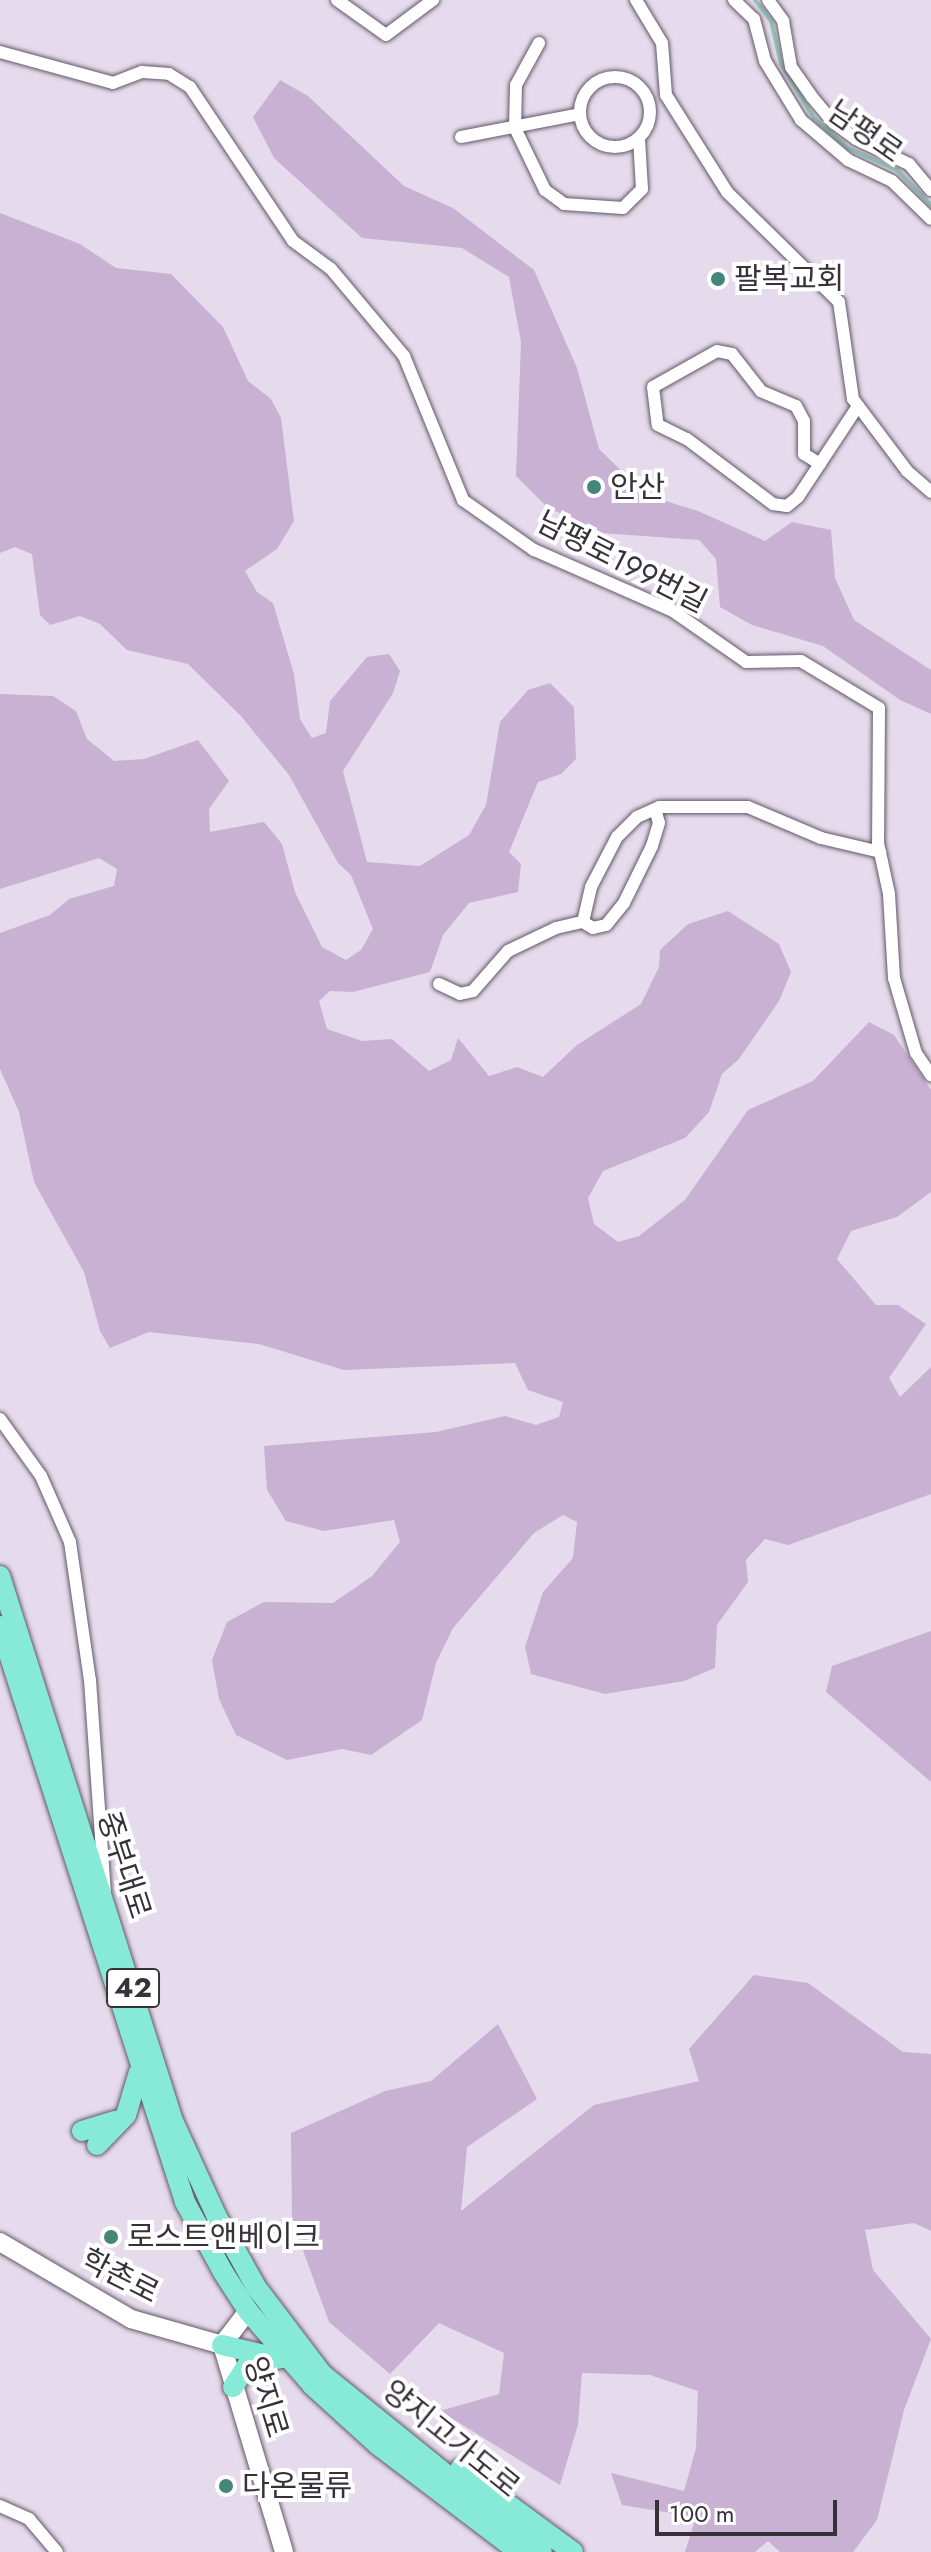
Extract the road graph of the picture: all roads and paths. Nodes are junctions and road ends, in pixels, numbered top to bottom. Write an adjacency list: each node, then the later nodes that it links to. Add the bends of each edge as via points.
1 (337, 0): 2 (street, via 386,35)
2 (433, 0)
3 (636, 0): 8 (street, via 662,43)
4 (734, 0): 15 (street, 남평로, via 754,19 765,61 801,120 848,160 892,181)
5 (768, 0): 14 (street, 남평로, via 783,21 791,67 834,123 909,164)
6 (539, 43): 11 (street, via 516,85)
7 (0, 52): 20 (street, 남평로199번길, via 113,83 142,72 169,74 190,87 293,241 331,269 404,356 463,500 534,550 673,611 746,662 801,661 879,708)
8 (671, 103): 9 (street); 16 (street, via 727,192 839,302 843,351)
9 (649, 107): 10 (street, via 628,80 605,79 586,92); 13 (street)
10 (580, 114): 11 (street); 13 (street, via 597,142 618,147)
11 (515, 128): 12 (street); 13 (street, via 545,190 564,204 623,208 642,189)
12 (461, 137)
13 (639, 138)
14 (931, 190)
15 (931, 219)
16 (858, 406): 17 (street); 18 (street, via 907,471)
17 (820, 464): 17 (street, via 798,497 787,506 773,504 687,439 658,425 653,387 717,351 732,354 761,391 796,406 804,421 804,454)
18 (931, 492)
19 (656, 812): 20 (street, via 685,804 748,807 821,838); 21 (street, via 637,817 617,837 588,895); 21 (street, via 659,823 652,846 624,903 606,925 593,928)
20 (880, 852): 23 (street, 남평로199번길, via 889,894 894,978 916,1053)
21 (583, 922): 22 (street, via 556,928 508,951 473,991 460,994)
22 (439, 984)
23 (931, 1075)
24 (0, 1419): 27 (street, via 41,1476 70,1542 90,1680)
25 (0, 1576): 27 (main road, 중부대로 / 42)
26 (0, 1626): 28 (main road, 중부대로 / 42)
27 (105, 1904): 34 (main road, 중부대로 / 42, via 173,2121 256,2287)
28 (140, 2068): 29 (main road, via 126,2115); 31 (main road, 중부대로 / 42, via 185,2202)
29 (90, 2138)
30 (0, 2242): 32 (street, 학촌로, via 131,2319)
31 (248, 2311): 32 (street, 양지로); 33 (main road, 중부대로 / 42)
32 (222, 2345): 33 (main road); 35 (street, 양지로)
33 (280, 2357): 34 (main road, 중부대로 / 42); 35 (main road, via 248,2364)
34 (317, 2379): 39 (main road, via 333,2422); 40 (main road, 양지고가도로 / 42, via 378,2445); 41 (main road, 양지고가도로 / 42); 42 (main road)
35 (233, 2387): 38 (street, 양지로)
36 (0, 2506): 37 (street, via 29,2519)
37 (57, 2552)
38 (284, 2552)
39 (497, 2552)
40 (519, 2552)
41 (542, 2552)
42 (573, 2552)

